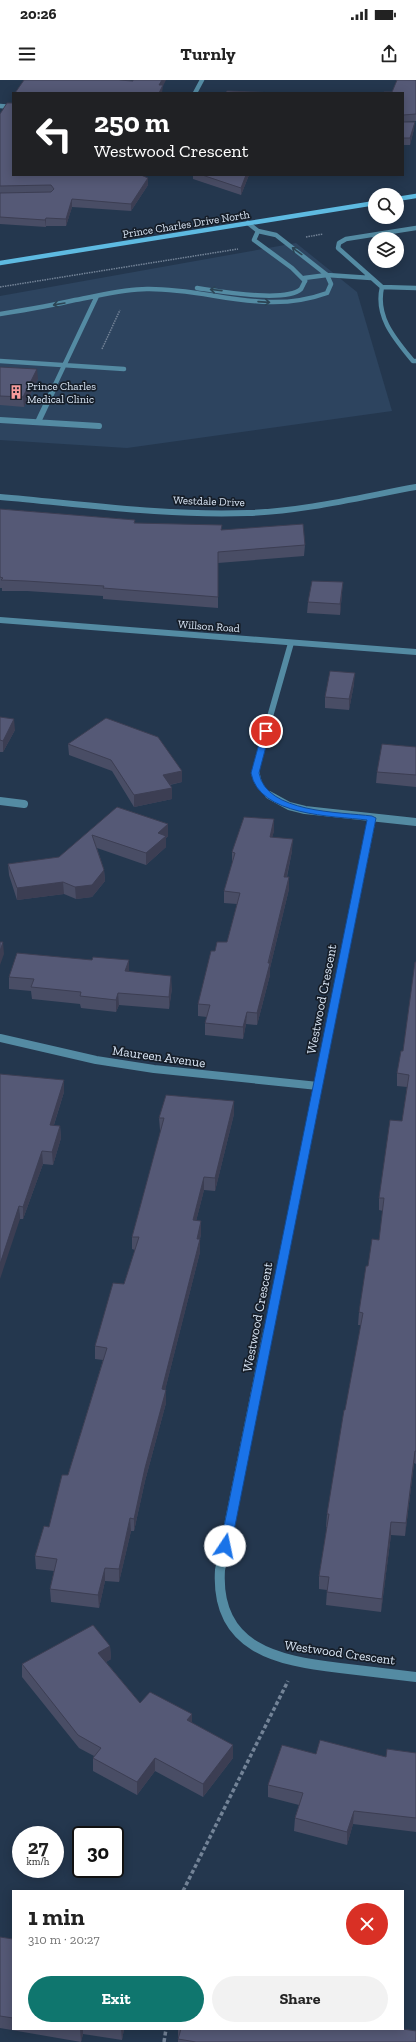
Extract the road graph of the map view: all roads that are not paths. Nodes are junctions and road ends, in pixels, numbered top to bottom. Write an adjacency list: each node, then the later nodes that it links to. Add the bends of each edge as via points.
1 (202, 80): 2 (street)
2 (196, 92)
3 (0, 106): 4 (street)
4 (12, 107)
5 (416, 196): 6 (main road)
6 (404, 198)
7 (368, 204): 8 (main road, Prince Charles Drive North)
8 (248, 223): 10 (street); 11 (main road, Prince Charles Drive North)
9 (416, 228): 13 (street, via 346,239 339,243 338,248)
10 (258, 231): 12 (street, one-way to 10, via 275,235); 14 (street, via 254,240)
11 (0, 263)
12 (327, 275): 13 (street); 14 (street); 17 (street, one-way to 12, via 180,297 274,303 307,300 322,295 329,290 330,281)
13 (371, 278): 15 (street)
14 (304, 279): 17 (street, one-way to 17, via 303,287 299,290 278,296 176,287)
15 (382, 287): 16 (street); 20 (street, via 378,303 393,338 413,361)
16 (416, 288)
17 (161, 290): 18 (street)
18 (97, 296): 19 (street, one-way to 19); 22 (street)
19 (0, 314)
20 (416, 360)
21 (0, 361): 22 (street)
22 (64, 365): 23 (street); 25 (street)
23 (124, 368)
24 (0, 420): 25 (street)
25 (38, 422): 26 (street)
26 (99, 426)
27 (416, 487): 28 (street, Westdale Drive, via 312,506 249,513)
28 (0, 497)
29 (0, 620): 30 (street, Willson Road)
30 (291, 643): 31 (street, Willson Road); 34 (street, via 256,766 256,779 268,795 290,806 313,812)
31 (416, 652)
32 (0, 801): 33 (street)
33 (24, 804)
34 (372, 818): 35 (street); 37 (street, Westwood Crescent)
35 (416, 822)
36 (0, 1038): 37 (street, Maureen Avenue, via 96,1060 154,1069)
37 (318, 1086): 38 (street, Westwood Crescent, via 219,1582 219,1595 222,1608 236,1630 246,1641 273,1656 297,1663)
38 (416, 1677)

